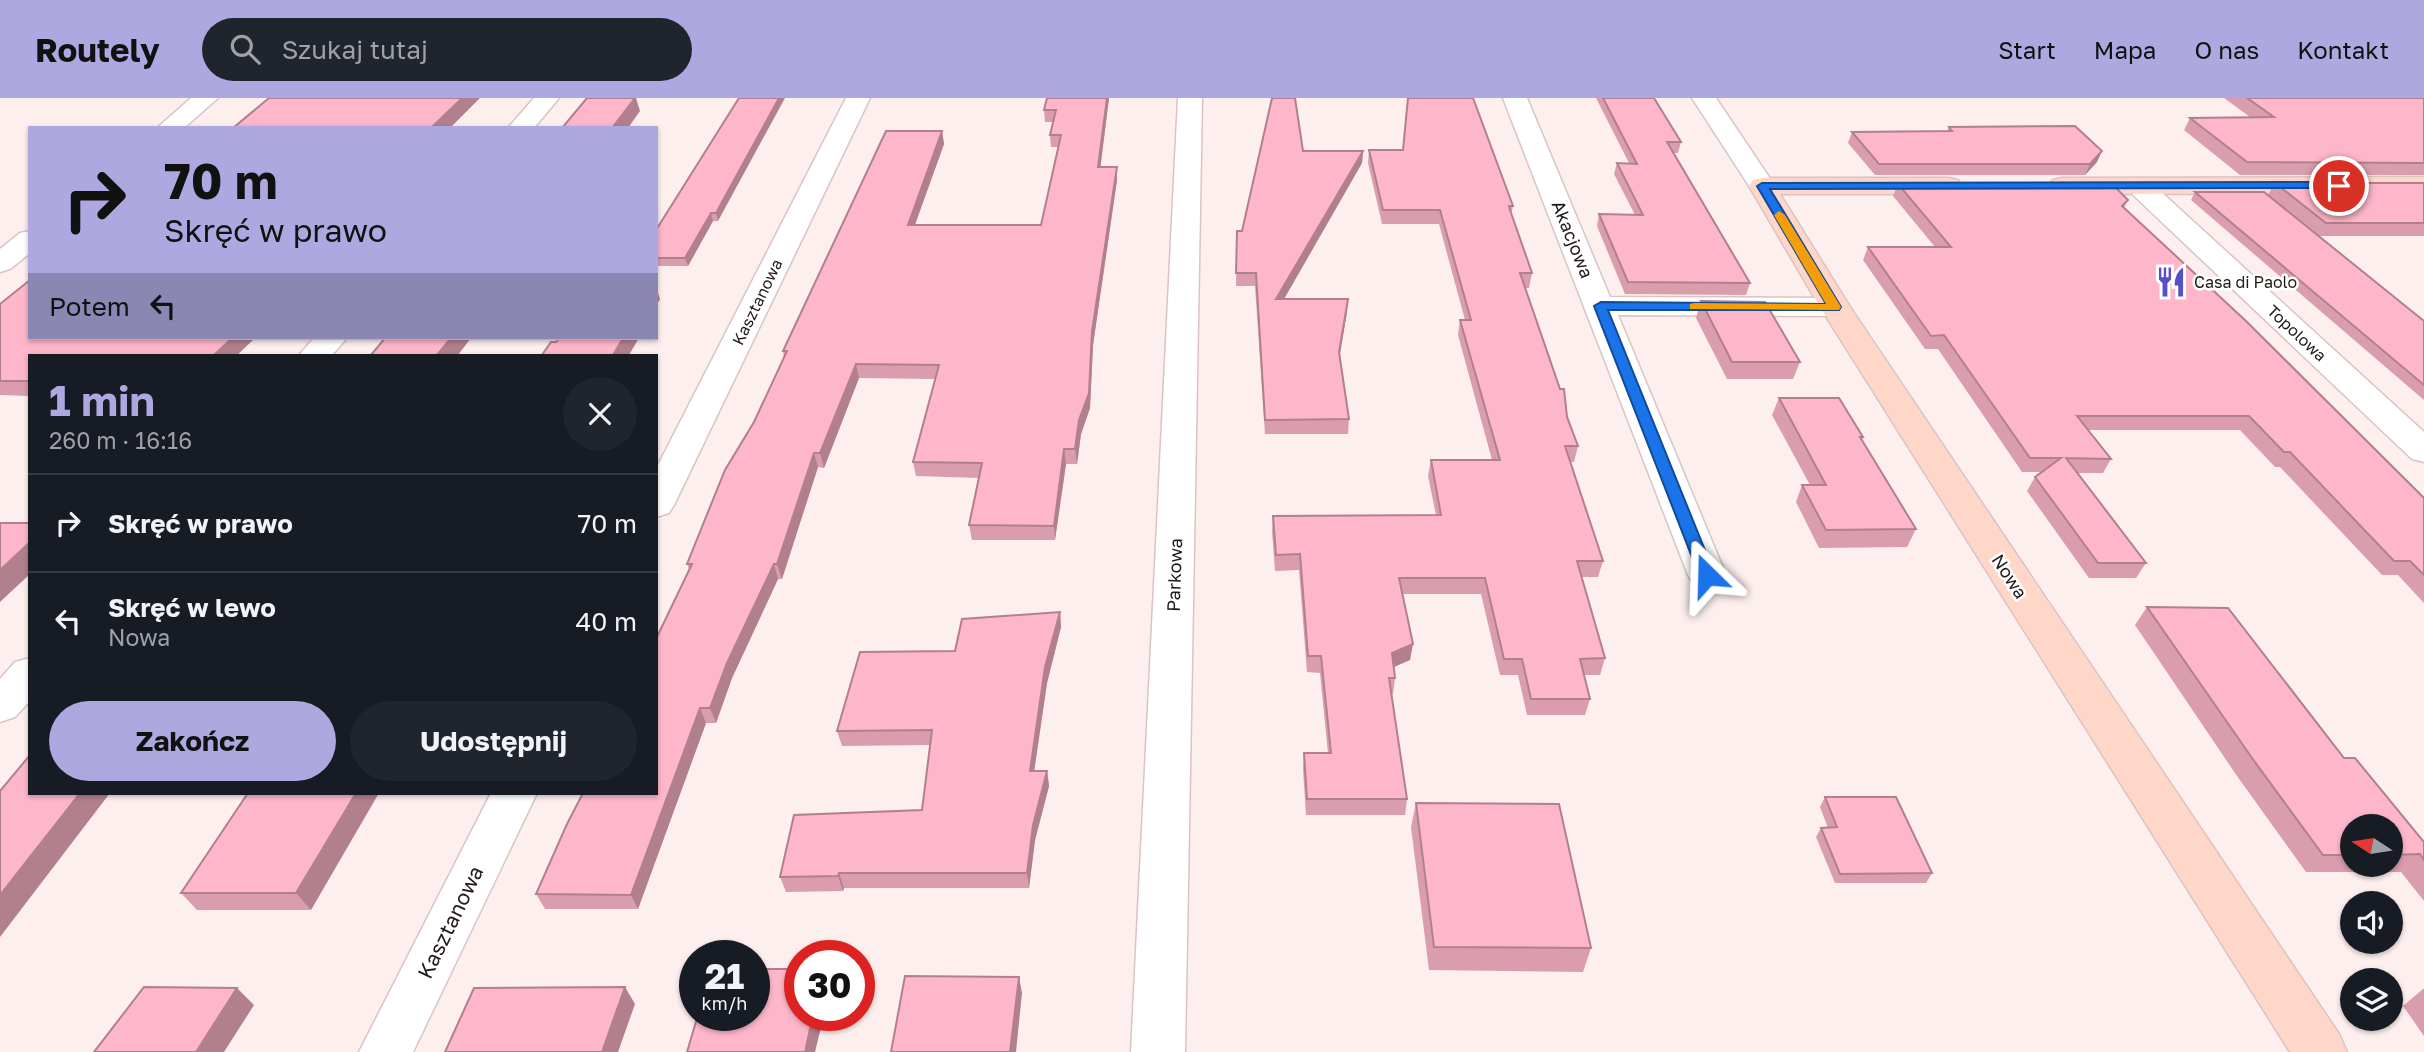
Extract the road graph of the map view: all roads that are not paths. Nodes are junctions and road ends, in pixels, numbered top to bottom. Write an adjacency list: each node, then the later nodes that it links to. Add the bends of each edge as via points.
1 (206, 98): 7 (street)
2 (547, 98): 8 (street)
3 (858, 98): 21 (street, Kasztanowa)
4 (1190, 98): 27 (street, Parkowa)
5 (1515, 98): 16 (street, Akacjowa)
6 (1704, 98): 10 (street, Nowa)
7 (171, 126)
8 (522, 126)
9 (2424, 185): 13 (street)
10 (1762, 186): 11 (street); 17 (street, Nowa)
11 (1978, 186)
12 (2032, 186): 13 (street)
13 (2139, 186): 20 (street, Topolowa)
14 (28, 241): 15 (street)
15 (0, 263)
16 (1601, 306): 17 (street); 22 (street, Akacjowa)
17 (1835, 307): 28 (street, Nowa)
18 (329, 340): 19 (street)
19 (316, 354)
20 (2424, 451)
21 (658, 501)
22 (1707, 575)
23 (28, 675): 24 (street)
24 (0, 706)
25 (513, 795): 26 (street, Kasztanowa)
26 (386, 1052)
27 (1158, 1052)
28 (2320, 1052)

